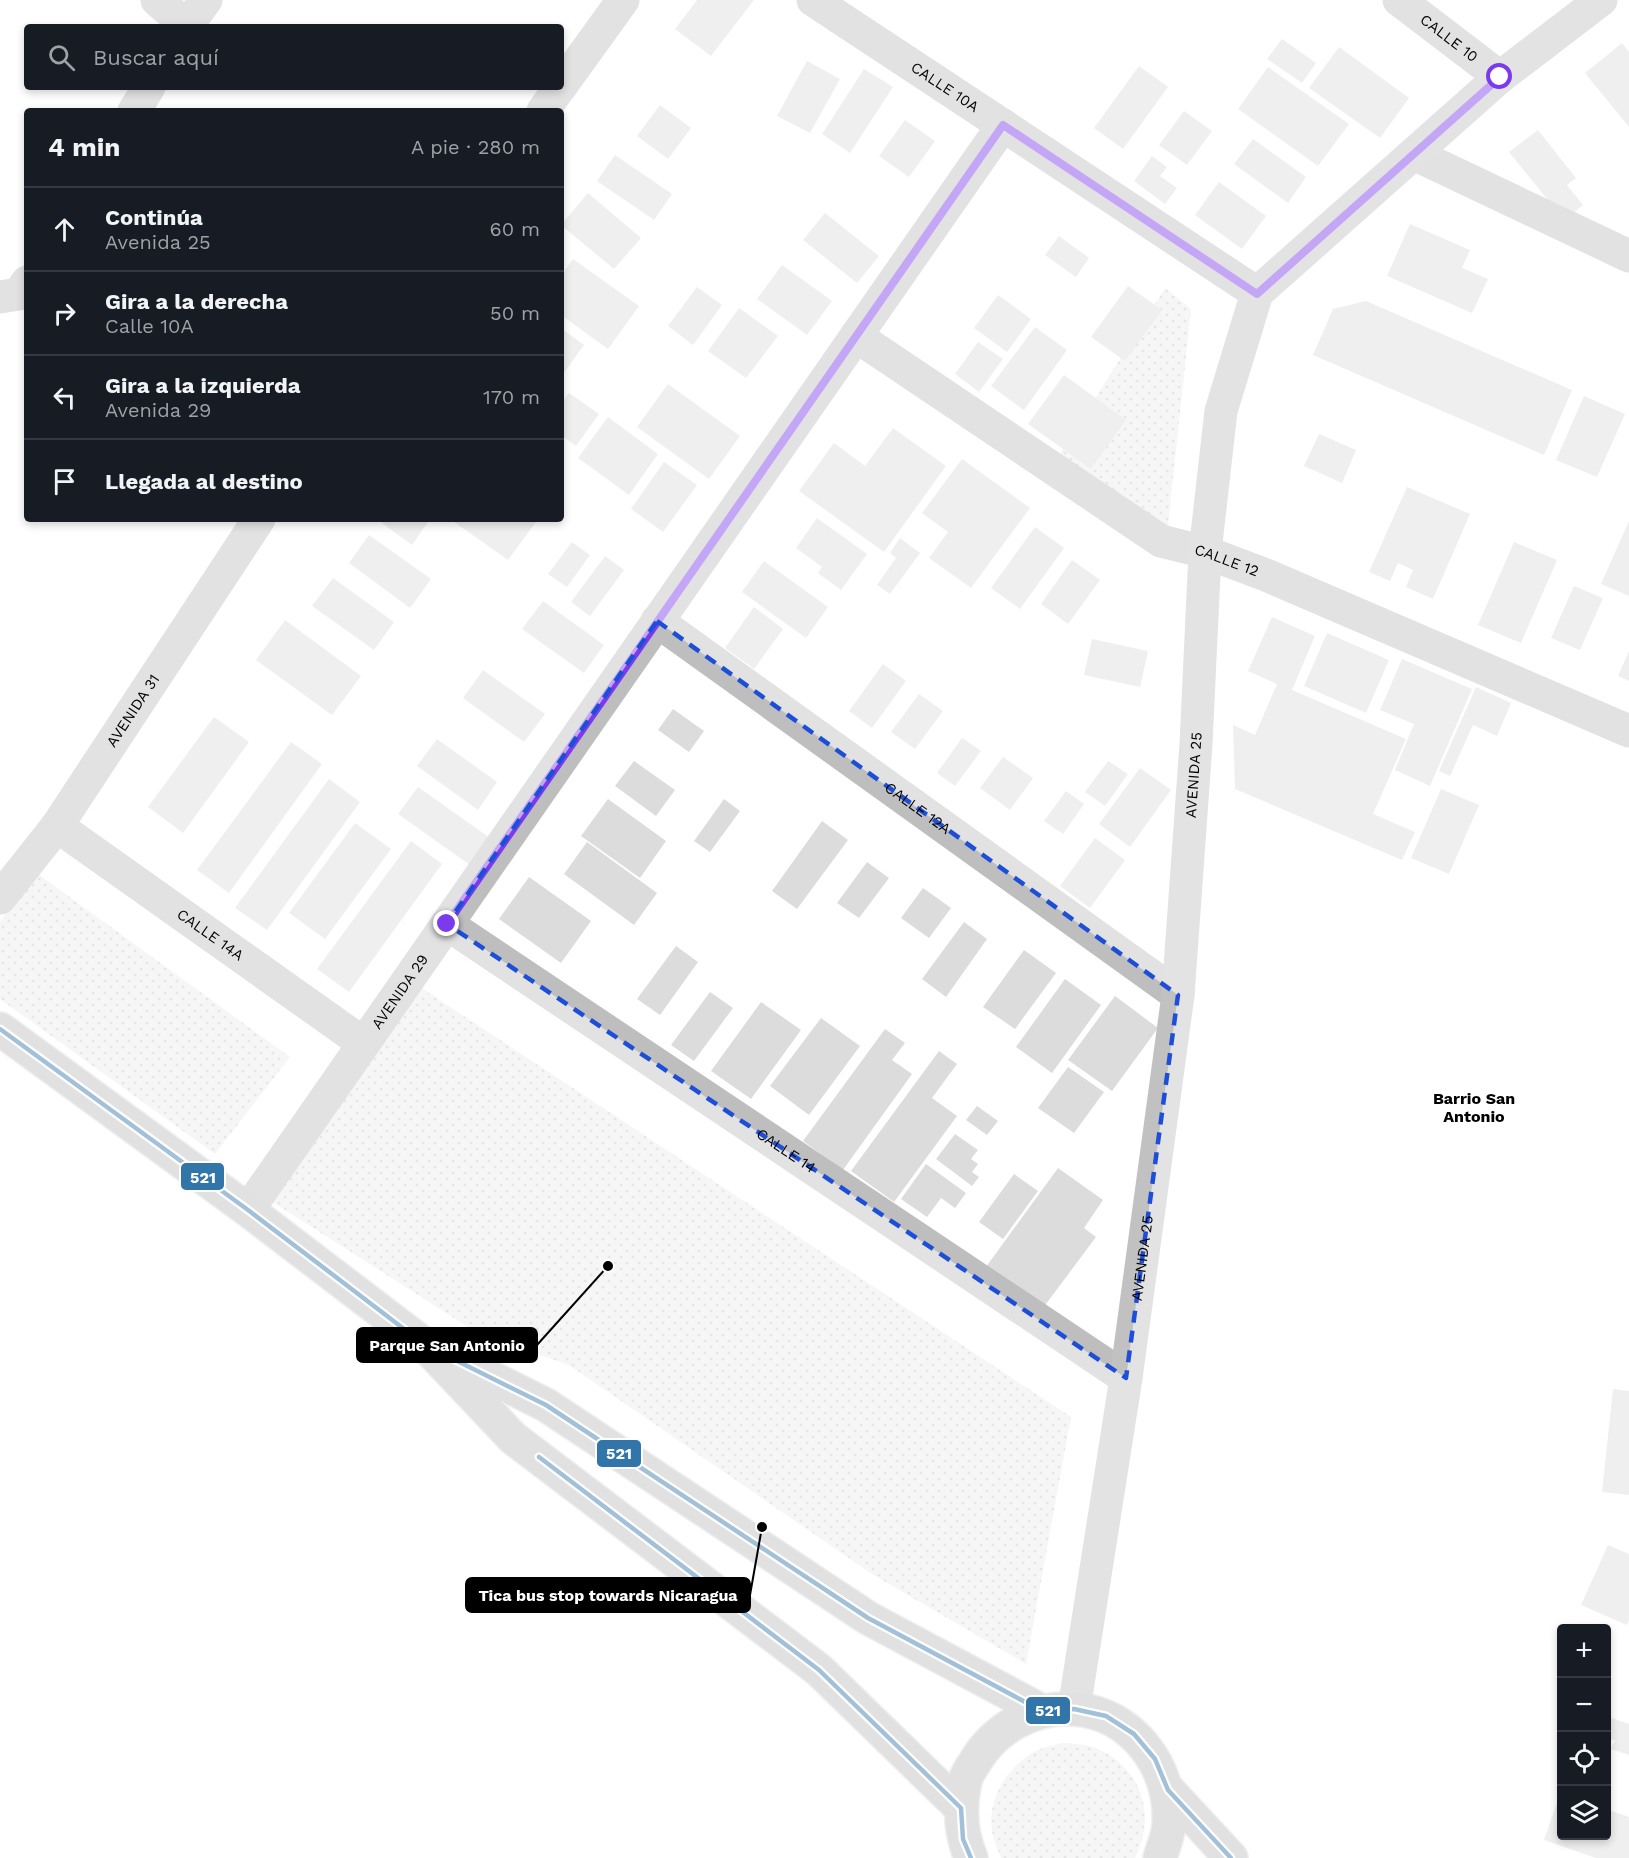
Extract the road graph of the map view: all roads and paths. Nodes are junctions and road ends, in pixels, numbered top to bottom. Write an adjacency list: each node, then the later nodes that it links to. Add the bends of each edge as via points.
1 (158, 0): 7 (street)
2 (206, 0): 8 (street)
3 (623, 0): 10 (street)
4 (813, 0): 15 (street, CALLE 10A)
5 (1399, 0): 9 (street, CALLE 10)
6 (1601, 0): 9 (street)
7 (184, 24)
8 (188, 24)
9 (1500, 77): 16 (street)
10 (564, 81)
11 (147, 90): 13 (street)
12 (557, 90): 14 (street)
13 (136, 108)
14 (545, 108)
15 (1003, 125): 19 (street, CALLE 10A); 21 (street, AVENIDA 29)
16 (1414, 154): 17 (street); 19 (street)
17 (1629, 256)
18 (24, 286): 20 (street, via 19,294)
19 (1257, 294): 23 (street, AVENIDA 25, via 1221,411)
20 (0, 297)
21 (856, 336): 23 (street, CALLE 12, via 1161,541); 24 (street, AVENIDA 29)
22 (256, 522): 26 (street, AVENIDA 31)
23 (1205, 552): 25 (street, CALLE 12); 29 (street, AVENIDA 25)
24 (657, 621): 28 (street, AVENIDA 29); 29 (street, CALLE 12A)
25 (1629, 731)
26 (57, 826): 27 (street, AVENIDA 31); 31 (street, CALLE 14A)
27 (0, 898)
28 (447, 924): 31 (street, AVENIDA 29); 34 (street, CALLE 14)
29 (1178, 995): 34 (street, AVENIDA 25)
30 (0, 1029): 32 (highway)
31 (363, 1043): 32 (street, AVENIDA 29)
32 (248, 1210): 33 (highway)
33 (425, 1345): 36 (highway, via 546,1405 868,1618); 38 (highway, via 513,1438 819,1670)
34 (1126, 1378): 35 (street, AVENIDA 25)
35 (1074, 1709): 36 (highway); 37 (highway, via 1106,1716 1134,1734 1155,1759)
36 (1042, 1711): 38 (highway, via 1010,1724 984,1746 966,1776)
37 (1168, 1790): 40 (highway, via 1170,1824); 41 (highway)
38 (961, 1808): 39 (highway, via 963,1839)
39 (971, 1858)
40 (1160, 1858)
41 (1232, 1858)

